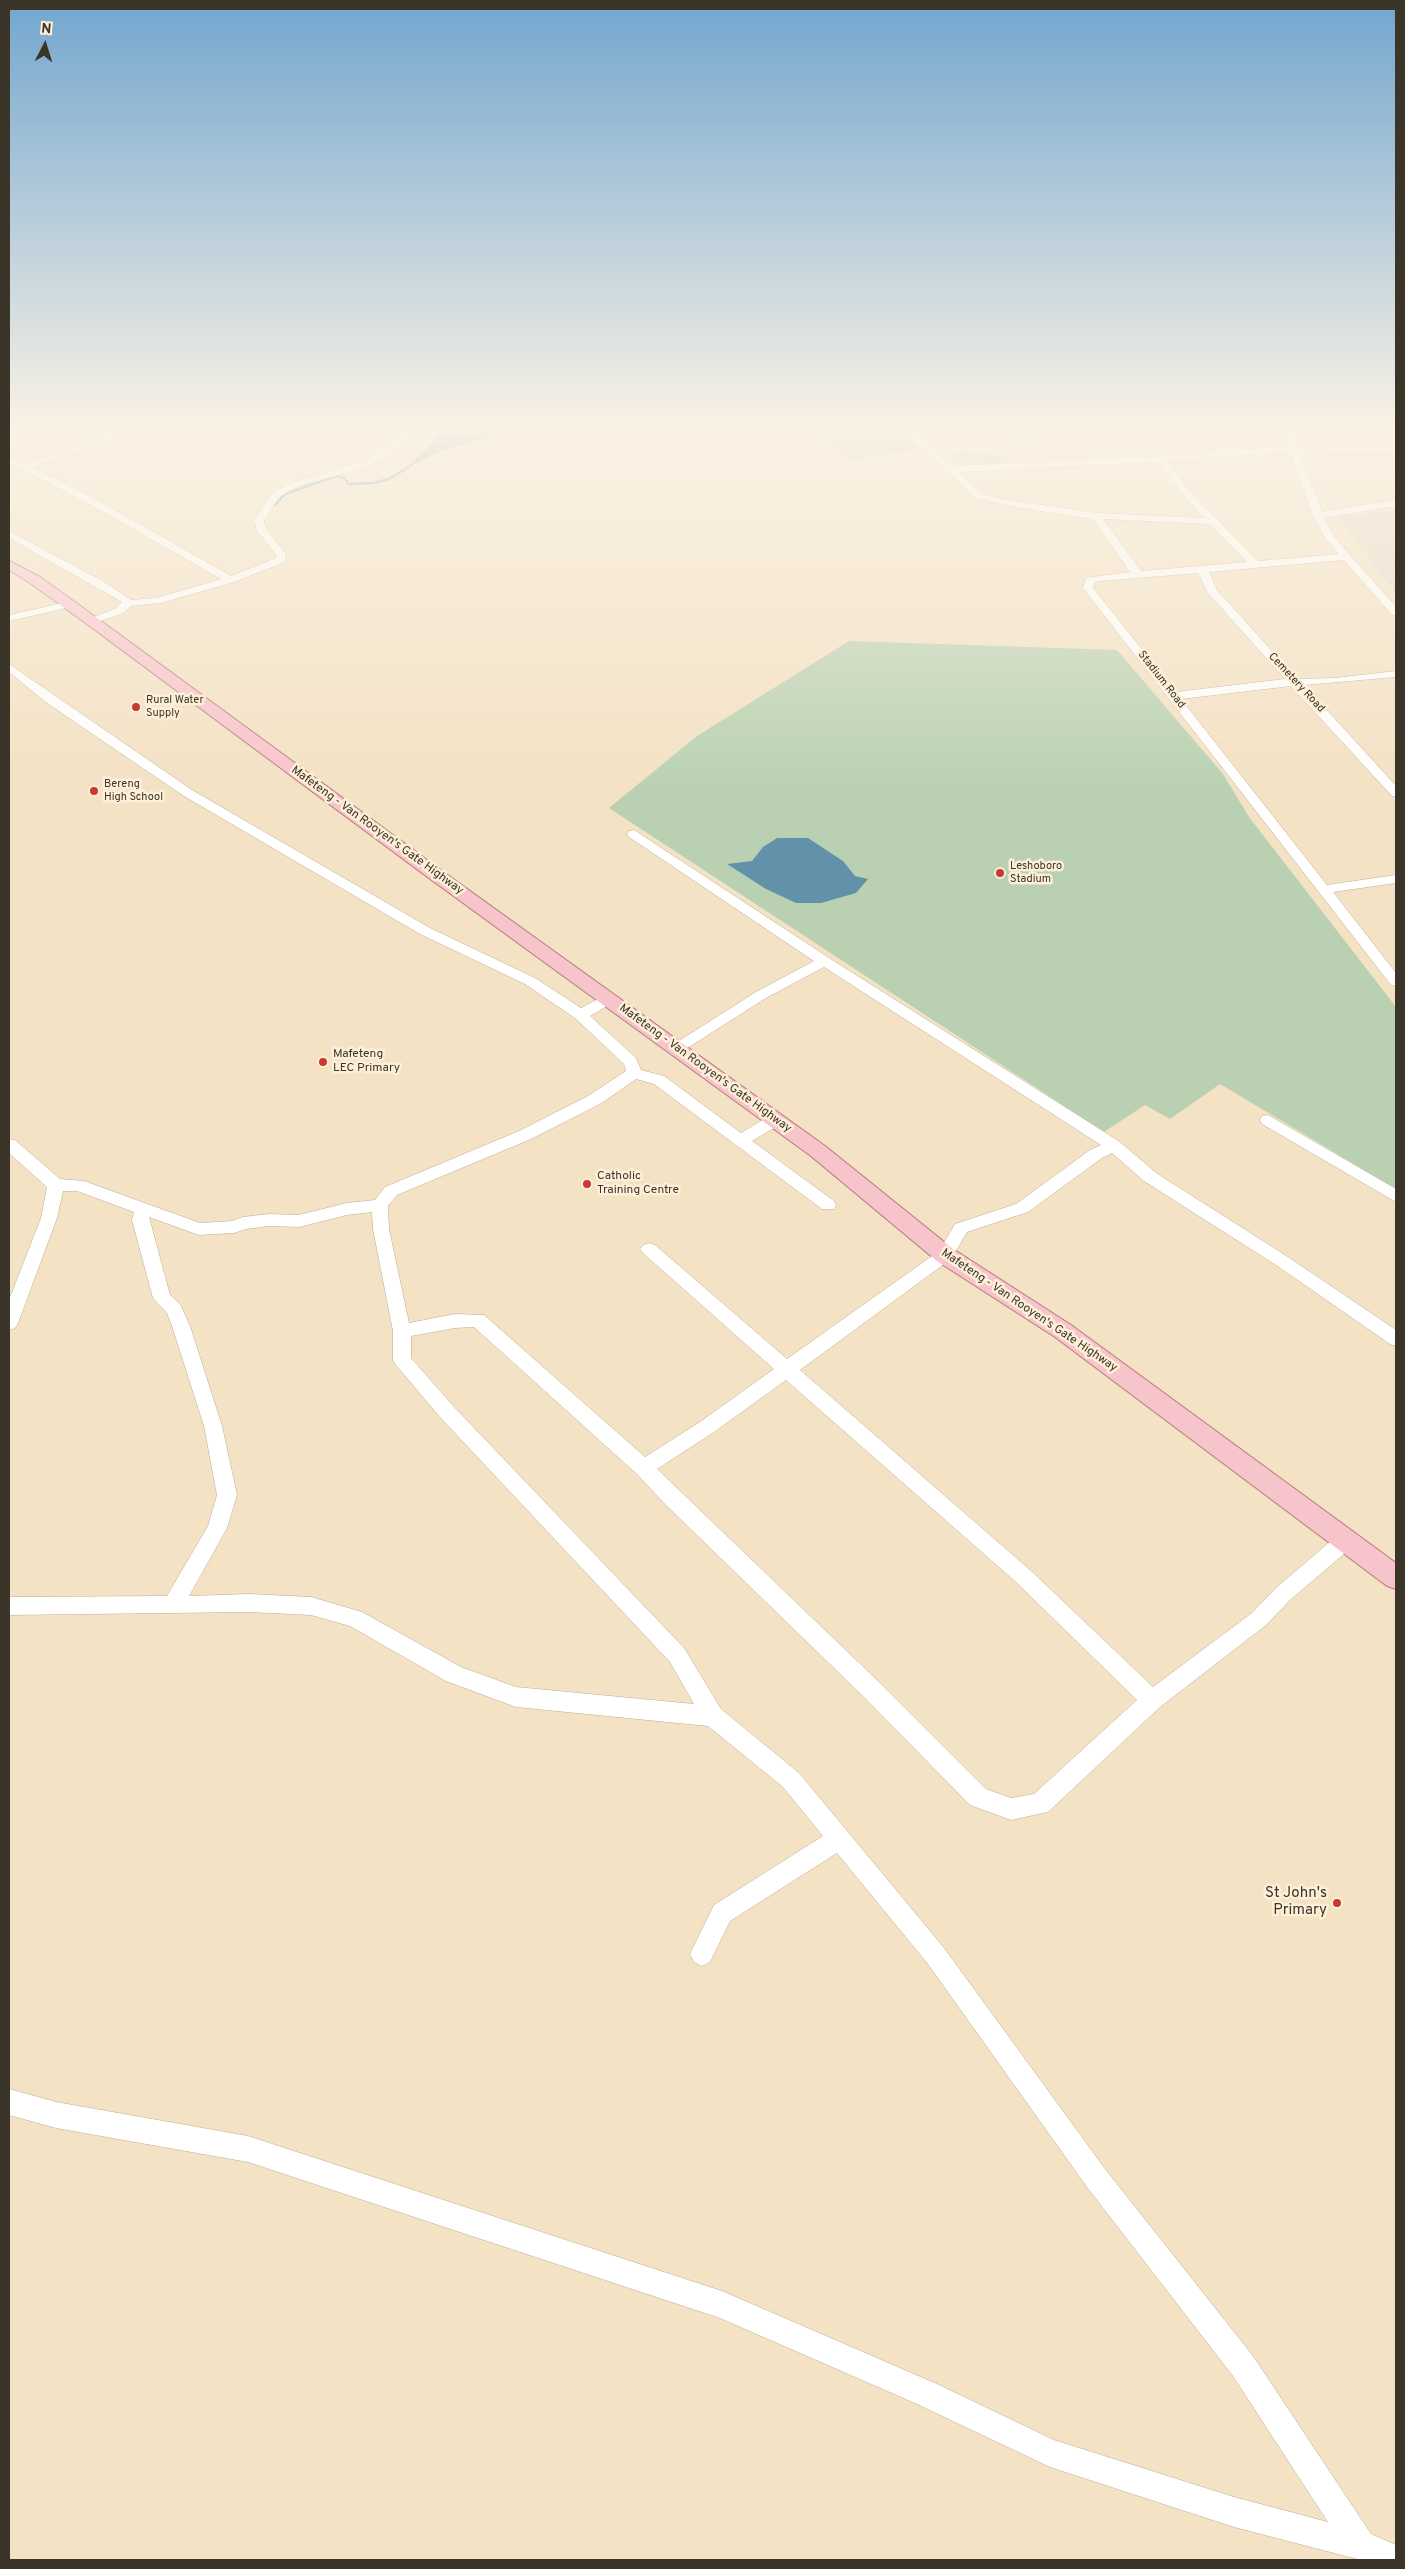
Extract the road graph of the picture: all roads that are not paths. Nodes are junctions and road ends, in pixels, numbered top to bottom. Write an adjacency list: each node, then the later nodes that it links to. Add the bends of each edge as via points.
1 (36, 549): 13 (street, via 102,585)
2 (176, 549): 12 (street)
3 (276, 549): 12 (street, via 283,558)
4 (1119, 549): 11 (street)
5 (1241, 549): 8 (street)
6 (1340, 549): 7 (street)
7 (1346, 557): 8 (street, Stadium Road); 15 (street)
8 (1255, 564): 10 (street, Stadium Road)
9 (9, 565): 14 (main road, Mafeteng - Van Rooyen's Gate Highway)
10 (1202, 569): 11 (street, Stadium Road); 20 (street, Cemetery Road, via 1212,591)
11 (1137, 574): 21 (street, Stadium Road, via 1090,580 1088,588)
12 (230, 580): 13 (street, via 157,601)
13 (128, 604): 17 (street)
14 (67, 605): 16 (street); 17 (main road, Mafeteng - Van Rooyen's Gate Highway)
15 (1396, 613)
16 (9, 618)
17 (92, 621): 28 (main road, Mafeteng - Van Rooyen's Gate Highway)
18 (9, 667): 29 (street, via 51,700 240,825 425,931 530,981)
19 (1396, 674): 20 (street)
20 (1294, 682): 21 (street); 22 (street, Cemetery Road)
21 (1174, 696): 25 (street, Stadium Road)
22 (1396, 793)
23 (634, 834): 26 (street)
24 (1396, 879): 25 (street)
25 (1325, 889): 27 (street, Stadium Road)
26 (824, 961): 30 (street, via 760,995); 36 (street)
27 (1396, 982)
28 (609, 999): 29 (street); 30 (main road, Mafeteng - Van Rooyen's Gate Highway)
29 (580, 1015): 31 (street, via 631,1062)
30 (676, 1049): 32 (main road, Mafeteng - Van Rooyen's Gate Highway)
31 (634, 1072): 34 (street, via 659,1080); 39 (street, via 594,1100 525,1135 390,1191)
32 (775, 1120): 34 (street); 43 (main road, Mafeteng - Van Rooyen's Gate Highway)
33 (1268, 1120): 38 (street)
34 (740, 1141): 40 (street)
35 (9, 1144): 37 (street)
36 (1114, 1146): 43 (street, via 1096,1154 1022,1208 961,1228); 46 (street, via 1150,1177)
37 (56, 1185): 41 (street, via 78,1185); 44 (street, via 49,1218)
38 (1396, 1196)
39 (380, 1205): 41 (street, via 347,1209 299,1222 269,1220 199,1229); 45 (street, via 381,1229)
40 (828, 1205)
41 (143, 1210): 51 (street, via 140,1220 162,1298 174,1309 182,1326 213,1426 227,1495 217,1528)
42 (649, 1250): 47 (street)
43 (945, 1255): 47 (street); 49 (main road, Mafeteng - Van Rooyen's Gate Highway, via 1063,1331)
44 (9, 1323)
45 (402, 1331): 48 (street, via 478,1320); 54 (street, via 402,1360 677,1656)
46 (1396, 1339)
47 (788, 1369): 48 (street, via 708,1428); 53 (street, via 1023,1576)
48 (644, 1468): 53 (street, via 978,1798 1010,1809 1040,1804)
49 (1345, 1541): 50 (main road, Mafeteng - Van Rooyen's Gate Highway); 53 (street, via 1259,1619)
50 (1396, 1578)
51 (173, 1605): 52 (street); 54 (street, via 249,1602 311,1606 355,1618 454,1674 516,1697)
52 (9, 1606)
53 (1152, 1700)
54 (713, 1716): 55 (street, via 791,1780)
55 (839, 1839): 56 (street, via 722,1913); 58 (street, via 936,1956 1096,2178 1242,2366)
56 (702, 1954)
57 (9, 2102): 58 (street, via 56,2115 248,2149 402,2199 722,2305 927,2394 1050,2453 1234,2512)
58 (1360, 2545): 59 (street)
59 (1396, 2560)

